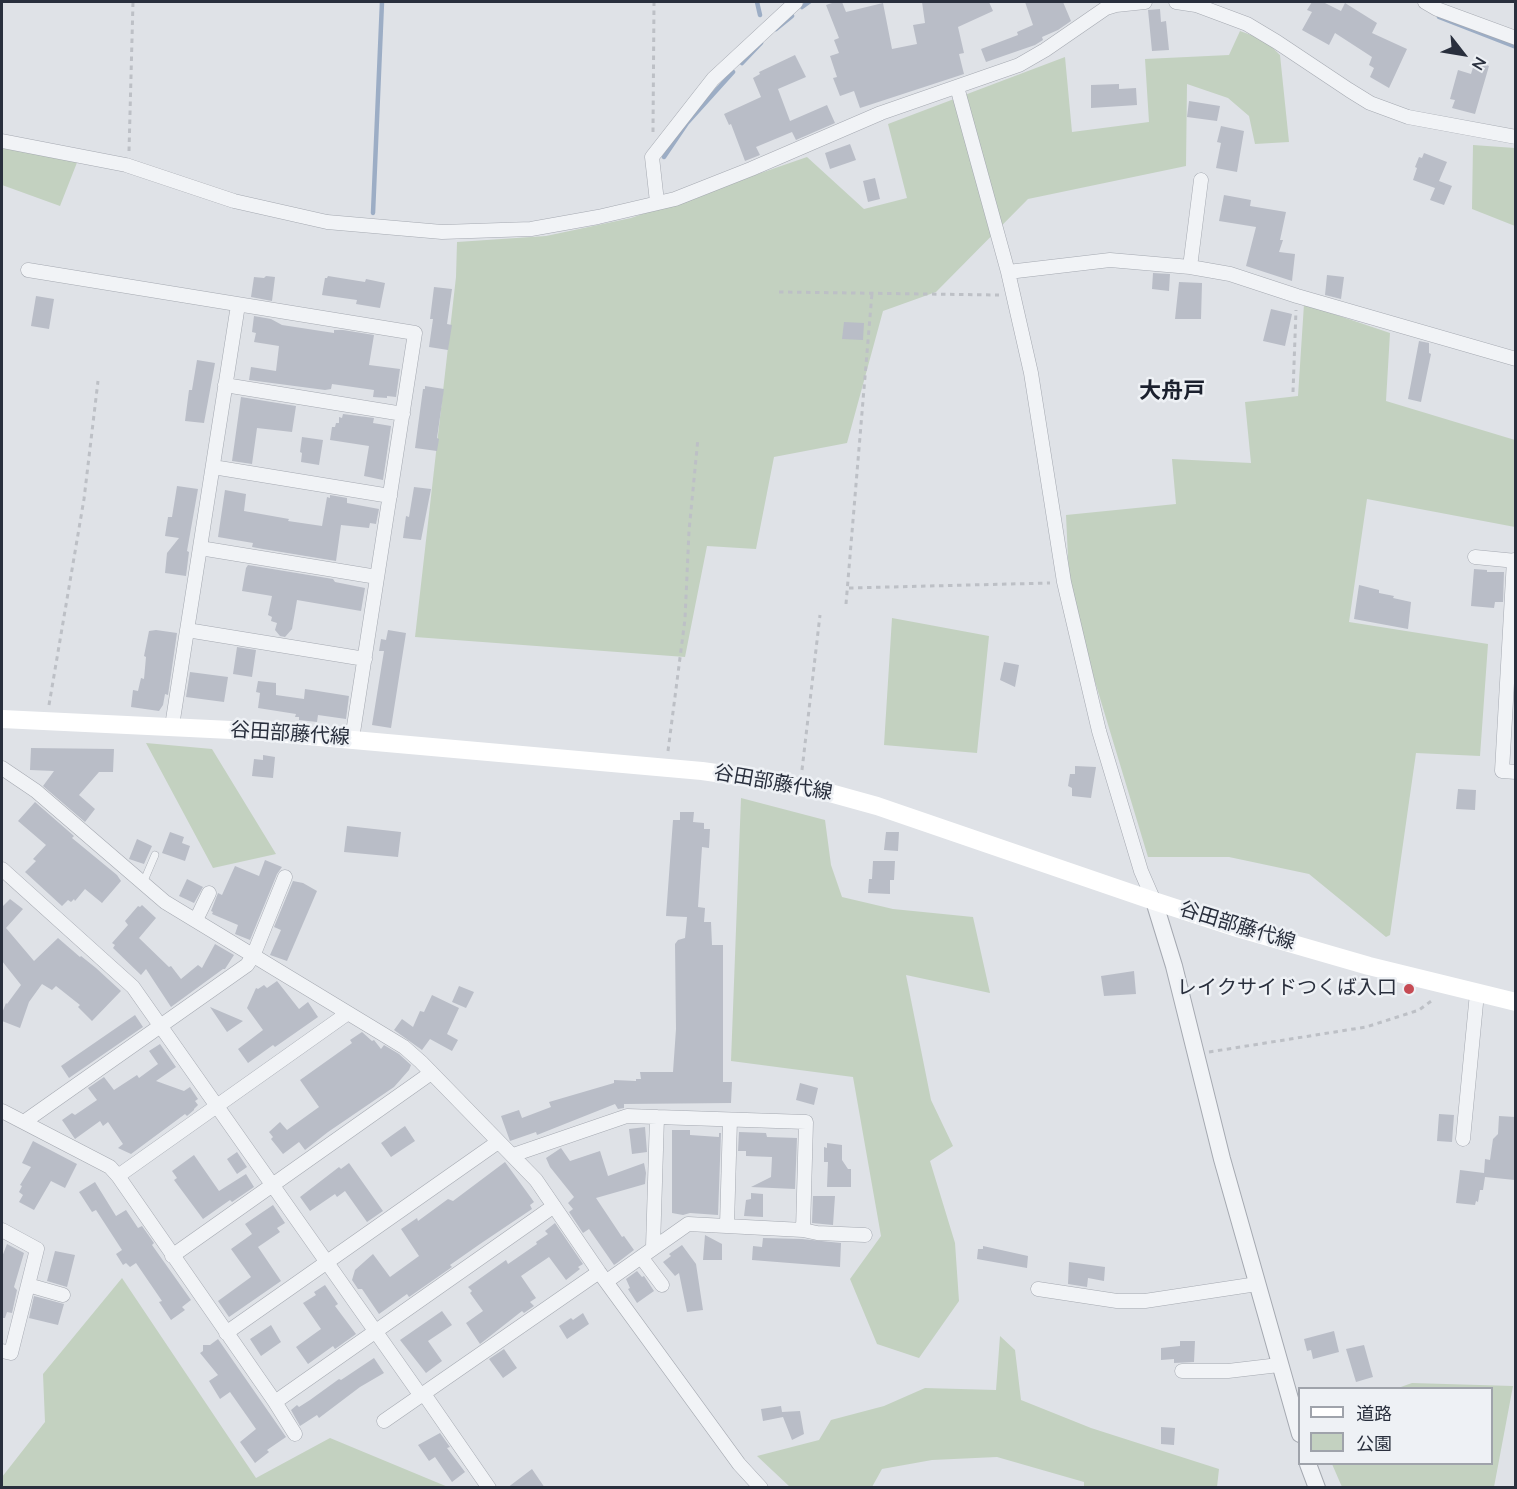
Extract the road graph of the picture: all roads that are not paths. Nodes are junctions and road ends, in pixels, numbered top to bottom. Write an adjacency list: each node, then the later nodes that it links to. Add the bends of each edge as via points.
1 (796, 2): 10 (street, via 713,79 652,157)
2 (1145, 2): 6 (street, via 1106,8 1019,65)
3 (1176, 2): 7 (street, via 1248,24 1389,111)
4 (1425, 2): 5 (street)
5 (1515, 38)
6 (957, 87): 10 (street, via 882,113 751,170); 13 (street)
7 (1515, 137)
8 (2, 141): 10 (street, via 126,165 234,201 327,222 442,232 531,229)
9 (1201, 180): 11 (street)
10 (657, 202)
11 (1190, 267): 13 (street, via 1110,260); 15 (street, via 1230,274)
12 (28, 270): 14 (street)
13 (1008, 272): 36 (street, via 1031,373 1064,582 1099,731 1141,871)
14 (238, 305): 16 (street); 17 (street, via 415,333)
15 (1515, 359)
16 (225, 386): 17 (street); 18 (street)
17 (403, 414): 19 (street)
18 (213, 467): 19 (street); 20 (street)
19 (390, 496): 23 (street)
20 (200, 548): 23 (street); 24 (street)
21 (1474, 557): 22 (street)
22 (1515, 560): 30 (street, via 1502,771)
23 (377, 577): 25 (street)
24 (187, 630): 25 (street); 27 (street)
25 (365, 659): 28 (street)
26 (2, 719): 27 (main road, 谷田部藤代線)
27 (172, 726): 28 (main road, 谷田部藤代線)
28 (352, 739): 36 (main road, 谷田部藤代線, via 747,777 830,793)
29 (2, 768): 34 (street, via 36,791)
30 (1515, 771)
31 (154, 855): 34 (lane)
32 (2, 869): 42 (street, via 133,987)
33 (285, 877): 38 (street)
34 (143, 883): 37 (street)
35 (209, 893): 37 (street)
36 (1154, 901): 39 (main road, 谷田部藤代線, via 1311,950); 64 (street)
37 (196, 920): 38 (street)
38 (254, 956): 41 (street); 42 (street, via 247,965)
39 (1477, 993): 40 (main road, 谷田部藤代線); 49 (street)
40 (1515, 1002)
41 (348, 1013): 43 (street, via 404,1047); 44 (street)
42 (160, 1026): 44 (street); 48 (street)
43 (431, 1073): 50 (street); 53 (street)
44 (217, 1107): 52 (street); 53 (street)
45 (2, 1111): 48 (street)
46 (657, 1117): 47 (street); 51 (street, via 627,1116); 59 (street)
47 (730, 1120): 55 (street); 57 (street, via 806,1122)
48 (24, 1122): 52 (street, via 110,1167)
49 (1463, 1138)
50 (498, 1142): 51 (street); 62 (street)
51 (513, 1155): 54 (street)
52 (118, 1176): 60 (street)
53 (272, 1185): 60 (street); 62 (street)
54 (554, 1206): 63 (street); 69 (street)
55 (727, 1225): 57 (street); 59 (street, via 688,1224)
56 (2, 1230): 65 (street, via 37,1249)
57 (803, 1230): 58 (street)
58 (865, 1235)
59 (653, 1247): 61 (street)
60 (172, 1256): 70 (street)
61 (640, 1257): 63 (street); 66 (street)
62 (327, 1262): 69 (street); 70 (street)
63 (603, 1276): 74 (street); 81 (street, via 739,1464)
64 (1257, 1284): 67 (street, via 1145,1300); 72 (street)
65 (28, 1285): 68 (street); 71 (street, via 11,1353)
66 (662, 1285)
67 (1038, 1289)
68 (63, 1295)
69 (376, 1332): 74 (street); 75 (street)
70 (226, 1333): 75 (street)
71 (2, 1351)
72 (1279, 1365): 73 (street); 77 (street)
73 (1182, 1371)
74 (423, 1395): 76 (street); 80 (street)
75 (275, 1402): 78 (street)
76 (384, 1421)
77 (1298, 1431)
78 (295, 1434)
79 (1308, 1465): 82 (street)
80 (489, 1488)
81 (761, 1488)
82 (1317, 1488)

